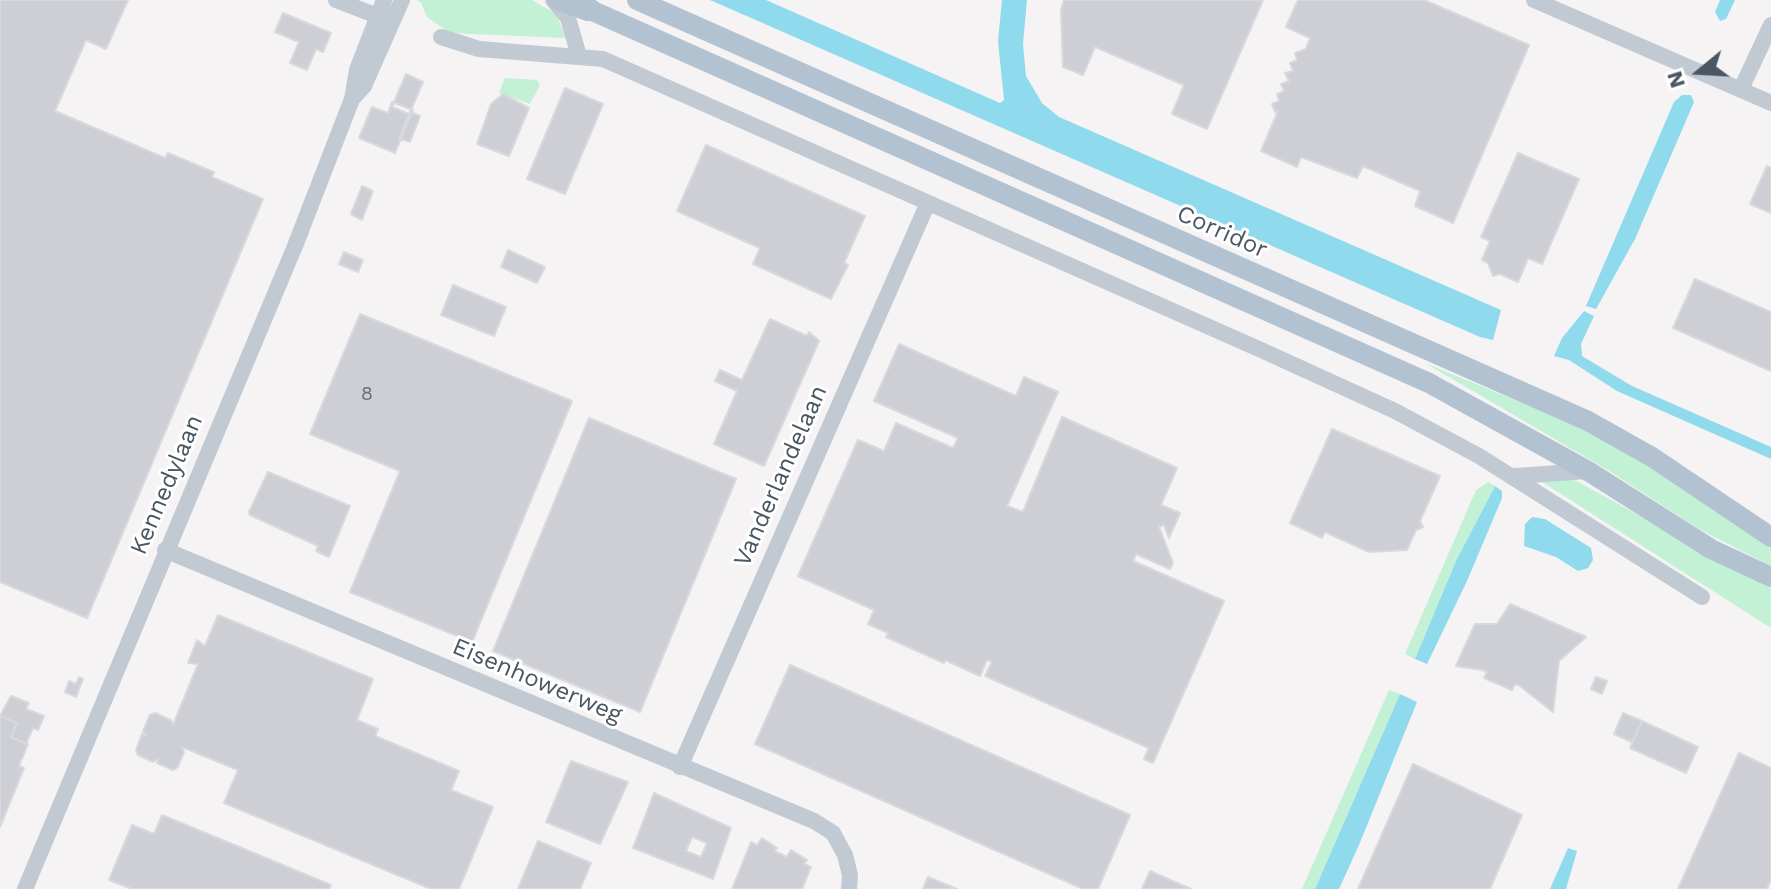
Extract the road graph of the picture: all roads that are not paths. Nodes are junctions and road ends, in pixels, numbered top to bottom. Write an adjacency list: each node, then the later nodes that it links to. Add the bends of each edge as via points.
1 (336, 0): 8 (street)
2 (384, 0): 8 (street, Kennedylaan)
3 (402, 0): 8 (street, Kennedylaan)
4 (555, 0): 7 (main road); 11 (street, via 568,18)
5 (637, 0): 17 (main road, Corridor, via 1588,421)
6 (1534, 0): 12 (street)
7 (587, 6): 15 (main road, via 1429,383)
8 (386, 20): 18 (street, Kennedylaan, via 357,70 352,99 295,246)
9 (1771, 25): 12 (street)
10 (441, 37): 11 (street, via 479,49)
11 (579, 56): 14 (street, via 623,68)
12 (1741, 89): 13 (street)
13 (1771, 103)
14 (927, 205): 16 (street, via 1395,411); 21 (street, Vanderlandelaan)
15 (1588, 471): 16 (street); 19 (main road, via 1711,549)
16 (1513, 476): 20 (street)
17 (1771, 537)
18 (165, 550): 21 (street, Eisenhowerweg); 22 (street, Kennedylaan)
19 (1771, 577)
20 (1702, 597)
21 (680, 767): 23 (street, Eisenhowerweg, via 833,833 845,855)
22 (25, 889)
23 (849, 889)

